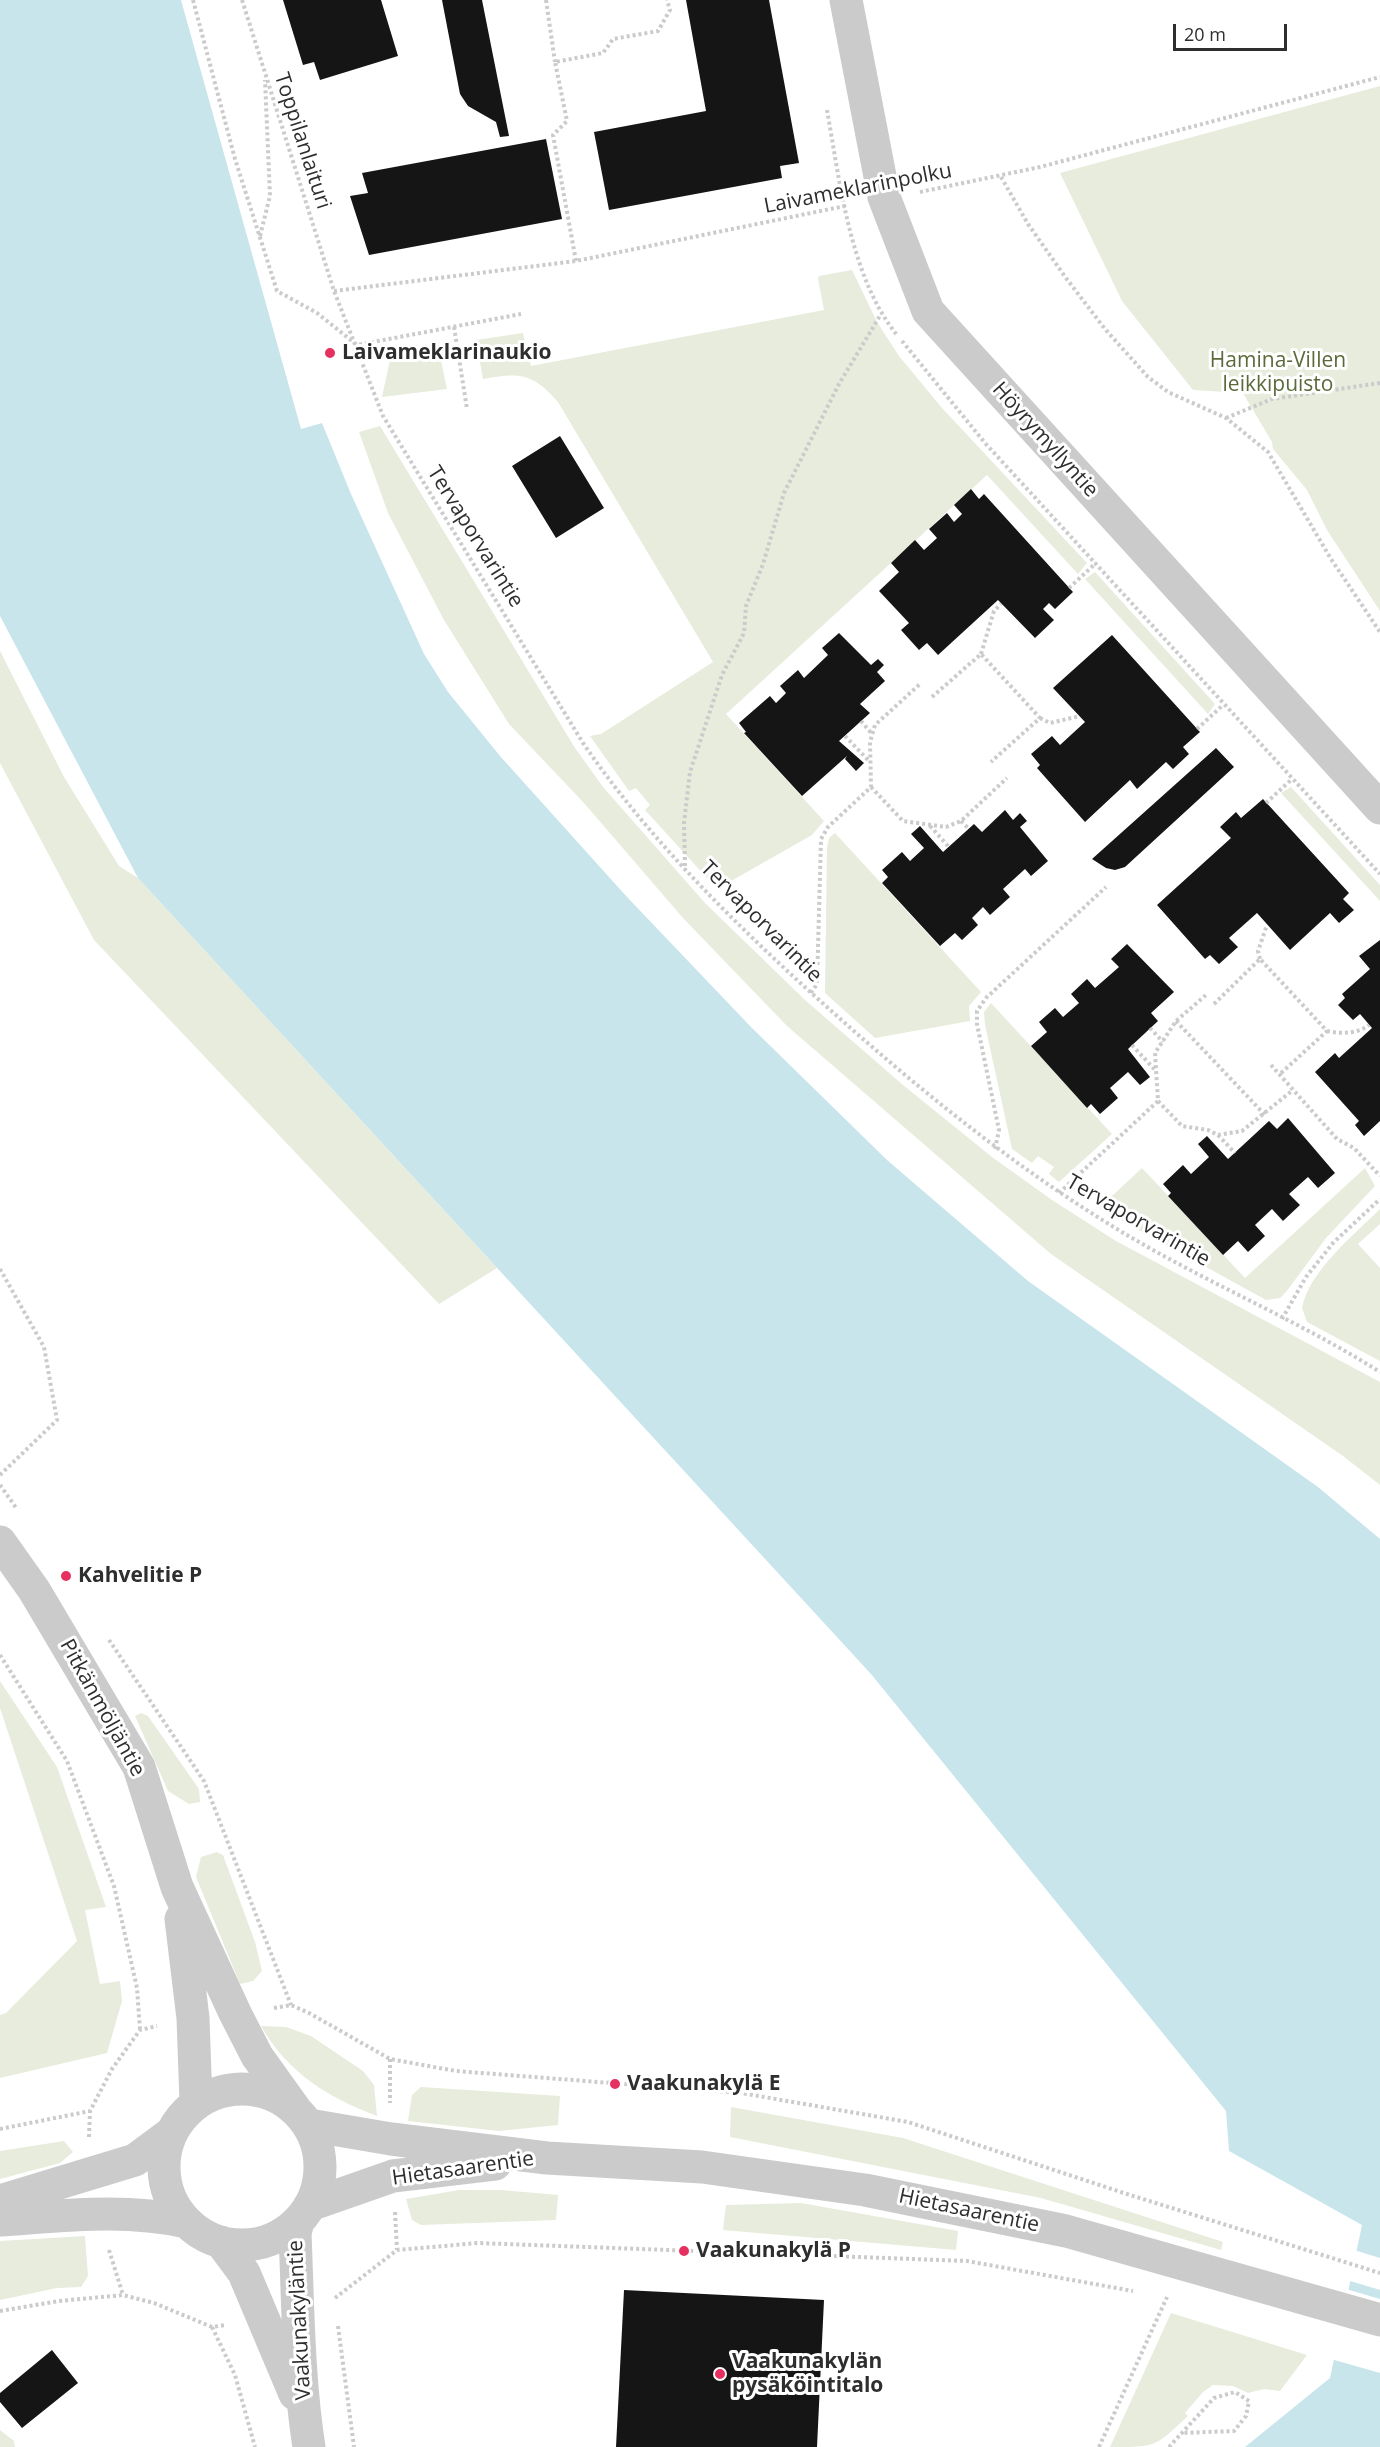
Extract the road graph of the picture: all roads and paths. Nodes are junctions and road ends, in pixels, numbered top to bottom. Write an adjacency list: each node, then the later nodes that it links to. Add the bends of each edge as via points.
1 (193, 0): 11 (path)
2 (242, 0): 7 (path, Toppilanlaituri)
3 (546, 0): 6 (path)
4 (667, 0): 6 (path, via 670,10 658,31 614,39 603,53)
5 (846, 0): 10 (street, Höyrymyllyntie)
6 (555, 62): 12 (path, via 567,121 553,135)
7 (265, 73): 11 (path, via 270,196); 13 (path, Toppilanlaituri)
8 (1380, 77): 9 (path, Laivameklarinpolku)
9 (1001, 177): 10 (path, Laivameklarinpolku); 20 (path, via 1066,278 1105,330 1148,377 1167,392)
10 (884, 197): 12 (path, Laivameklarinpolku); 41 (street, Höyrymyllyntie, via 928,311)
11 (260, 237): 17 (path, via 278,291 317,314)
12 (576, 261): 13 (path, Laivameklarinpolku)
13 (334, 291): 17 (path, Tervaporvarintie)
14 (521, 314): 16 (path)
15 (881, 314): 46 (path, via 784,493 746,606 744,633 722,675 690,772 684,823)
16 (454, 327): 17 (path); 19 (path)
17 (357, 345): 46 (path, Tervaporvarintie, via 383,416 583,743 609,781)
18 (1380, 383): 20 (path, via 1272,399)
19 (467, 409)
20 (1226, 418): 24 (path, via 1268,452 1330,558)
21 (1096, 563): 22 (path)
22 (1069, 588)
23 (1001, 604): 25 (path, via 994,611)
24 (1380, 632)
25 (981, 654): 27 (path); 30 (path)
26 (920, 684): 33 (path, via 875,725)
27 (932, 697)
28 (1223, 705): 32 (path)
29 (1080, 716): 30 (path, via 1050,723)
30 (1040, 718): 35 (path)
31 (861, 721): 33 (path)
32 (1197, 729)
33 (872, 734): 36 (path)
34 (845, 736): 36 (path)
35 (991, 762)
36 (870, 763): 39 (path)
37 (1007, 778): 42 (path)
38 (1292, 779): 40 (path)
39 (871, 788): 43 (path, via 903,821); 50 (path, via 828,827 821,839 817,984)
40 (1266, 803)
41 (1380, 808)
42 (961, 821): 43 (path, via 946,827); 44 (path)
43 (929, 825): 45 (path)
44 (969, 829)
45 (949, 847)
46 (685, 867): 50 (path, Tervaporvarintie)
47 (1106, 887): 66 (path, via 986,998 977,1011 999,1130)
48 (1267, 925): 49 (path, via 1258,951)
49 (1260, 959): 52 (path); 56 (path)
50 (811, 993): 66 (path, Tervaporvarintie)
51 (1206, 995): 53 (path)
52 (1214, 1004)
53 (1176, 1021): 57 (path); 64 (path)
54 (1369, 1025): 56 (path, via 1341,1034)
55 (1150, 1028): 57 (path)
56 (1327, 1031): 61 (path)
57 (1163, 1042): 60 (path, via 1155,1053)
58 (1132, 1045): 60 (path)
59 (1271, 1065): 61 (path)
60 (1156, 1071): 63 (path)
61 (1279, 1074): 62 (path)
62 (1293, 1090): 64 (path); 68 (path, via 1337,1139 1354,1148)
63 (1158, 1101): 65 (path, via 1182,1126); 69 (path)
64 (1264, 1116): 65 (path, via 1242,1131)
65 (1218, 1135): 67 (path)
66 (995, 1149): 69 (path, Tervaporvarintie)
67 (1235, 1152)
68 (1380, 1176)
69 (1059, 1193): 72 (path, Tervaporvarintie, via 1120,1232)
70 (1380, 1199): 72 (path, via 1333,1244 1306,1277)
71 (0, 1269): 74 (path, via 44,1347 57,1420)
72 (1282, 1319): 73 (path, Tervaporvarintie)
73 (1380, 1372)
74 (0, 1475)
75 (0, 1542): 77 (street, Pitkänmöljäntie, via 34,1590 139,1767)
76 (0, 1655): 78 (path, via 67,1761 110,1875 138,1988)
77 (177, 1887): 80 (street, Pitkänmöljäntie, via 193,2018); 81 (street, Pitkänmöljäntie, via 257,2056)
78 (140, 2030)
79 (390, 2060): 89 (path, via 456,2071 741,2093 908,2122)
80 (196, 2103): 81 (street, via 236,2088 257,2090 278,2097); 82 (street)
81 (302, 2117): 83 (street, Hietasaarentie, via 391,2139); 85 (street, via 317,2144 321,2165 318,2186)
82 (170, 2134): 84 (street, via 135,2160); 87 (street, via 163,2171 175,2207)
83 (548, 2158): 85 (street, Hietasaarentie, via 393,2176); 99 (street, Hietasaarentie, via 702,2167 865,2190 1066,2231)
84 (0, 2201)
85 (304, 2214): 88 (street, via 281,2235 262,2243); 97 (street, Vaakunakyläntie, via 295,2233)
86 (0, 2220): 87 (street, via 153,2214)
87 (186, 2222): 88 (street)
88 (221, 2242): 100 (street, Vaakunakyläntie, via 244,2273)
89 (1380, 2273)
90 (1143, 2292): 93 (path, via 967,2261 478,2242 397,2250)
91 (1155, 2295): 92 (path)
92 (1167, 2297): 94 (path); 104 (path)
93 (334, 2298): 95 (path); 97 (path)
94 (1178, 2300)
95 (336, 2308)
96 (0, 2311): 102 (path, via 123,2295 212,2327 236,2375)
97 (298, 2312): 100 (street, Vaakunakyläntie)
98 (337, 2319): 103 (path)
99 (1380, 2320)
100 (307, 2433)
101 (1181, 2433): 101 (path, via 1214,2398 1235,2392 1249,2401 1246,2416 1234,2431); 105 (path)
102 (255, 2447)
103 (354, 2447)
104 (1099, 2447)
105 (1169, 2447)

